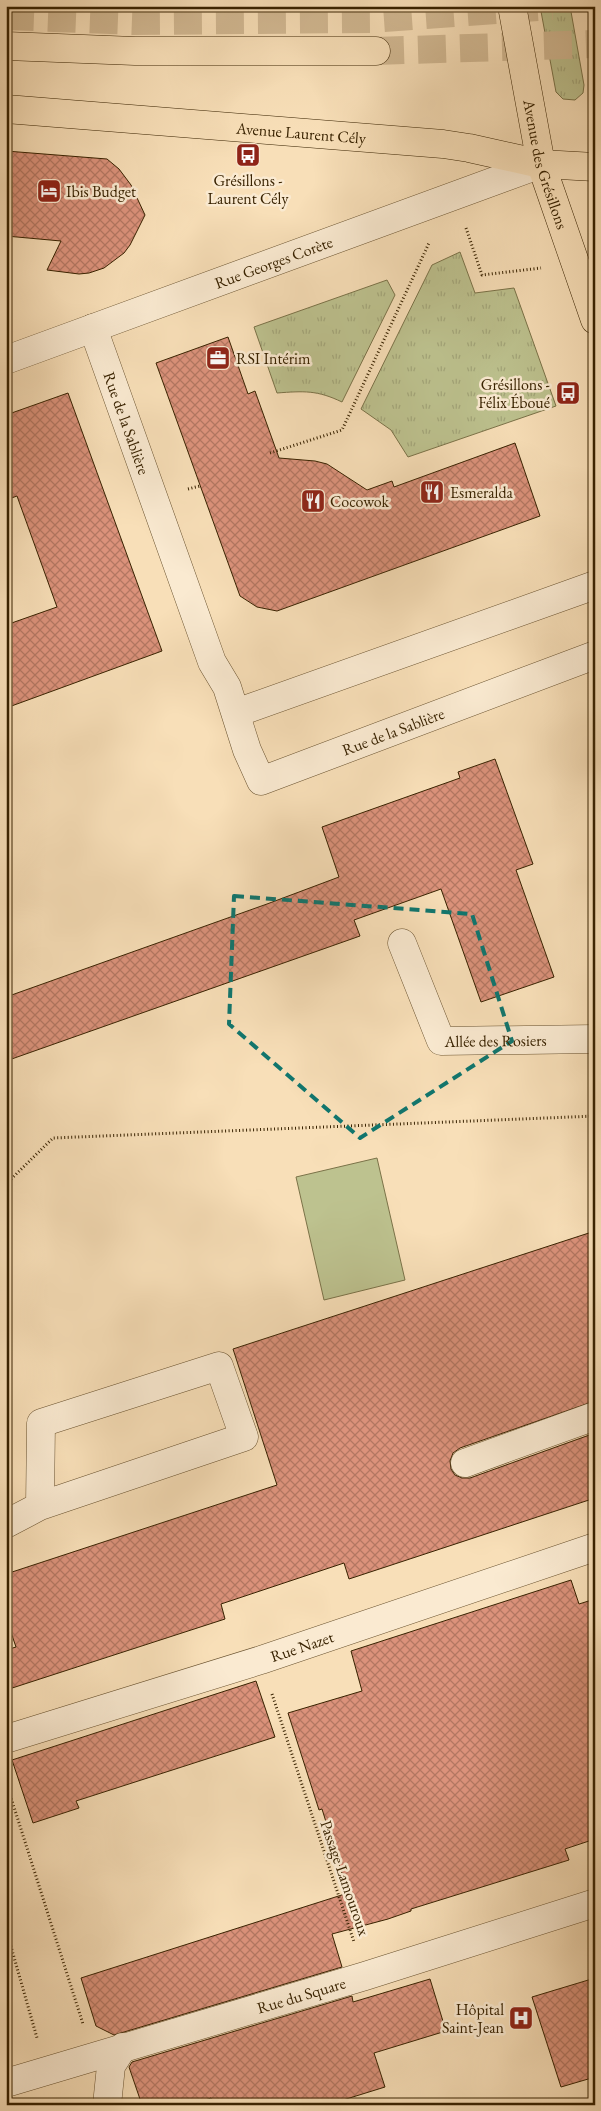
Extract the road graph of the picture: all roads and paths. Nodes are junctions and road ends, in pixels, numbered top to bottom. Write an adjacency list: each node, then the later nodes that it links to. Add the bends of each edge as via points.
1 (512, 6): 5 (main road, Avenue des Grésillons)
2 (6, 46): 3 (main road, via 135,51)
3 (376, 51)
4 (6, 109): 5 (main road, Avenue Laurent Cély, via 443,144)
5 (541, 164): 6 (main road, Avenue Laurent Cély); 10 (main road, Avenue des Grésillons); 11 (street, Rue Georges Corète)
6 (595, 168)
7 (464, 222): 9 (path, via 482,275)
8 (436, 239): 13 (path, via 429,243 342,430)
9 (545, 267)
10 (595, 320)
11 (94, 328): 12 (street, Rue Georges Corète); 16 (street, Rue de la Sablière, via 212,662 227,687)
12 (6, 360)
13 (270, 454)
14 (595, 586): 16 (street)
15 (595, 655): 16 (street, Rue de la Sablière, via 261,781)
16 (236, 713)
17 (402, 943): 18 (street, Allée des Rosiers, via 441,1041)
18 (595, 1039)
19 (595, 1116): 20 (path, via 52,1138)
20 (6, 1184)
21 (595, 1416): 22 (street)
22 (465, 1463)
23 (40, 1506): 23 (street, via 244,1437 219,1366 41,1423); 24 (street)
24 (6, 1524)
25 (595, 1547): 26 (street, Rue Nazet)
26 (261, 1660): 27 (street, Rue Nazet); 31 (path, Passage Lamouroux)
27 (6, 1739)
28 (6, 1782): 33 (path)
29 (595, 1903): 31 (street, Rue du Square)
30 (6, 1929): 34 (path)
31 (365, 1976): 32 (street, Rue du Square)
32 (123, 2047): 33 (street, Rue du Square); 36 (street, via 111,2066)
33 (93, 2056): 34 (street, Rue du Square)
34 (47, 2070): 35 (street, Rue du Square)
35 (6, 2083)
36 (107, 2105)

